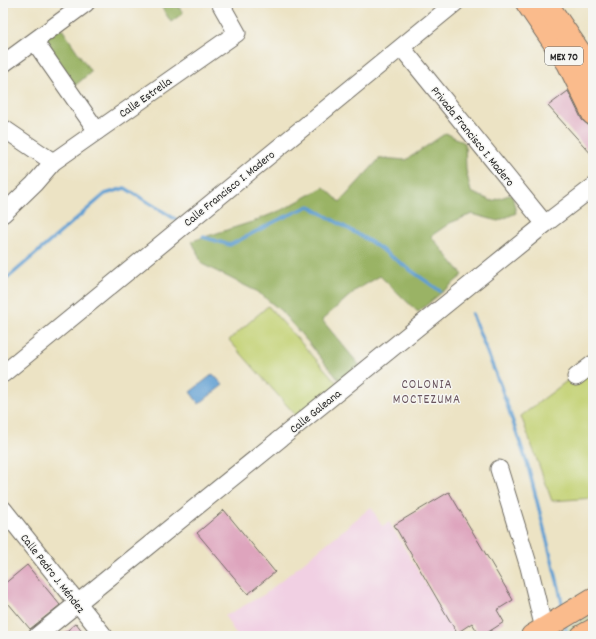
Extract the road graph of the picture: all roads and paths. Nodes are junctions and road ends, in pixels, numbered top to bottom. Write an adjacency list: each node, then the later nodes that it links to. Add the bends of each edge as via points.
1 (86, 3): 6 (street)
2 (220, 3): 12 (street, Calle Estrella, via 237,33)
3 (455, 3): 7 (street, Calle Francisco I. Madero)
4 (527, 3): 10 (main road, MEX 70, via 568,63)
5 (546, 3): 9 (main road, MEX 70, via 583,57)
6 (35, 42): 8 (street); 12 (street)
7 (402, 48): 16 (street, Privada Francisco I. Madero); 18 (street, Calle Francisco I. Madero)
8 (3, 64)
9 (593, 78)
10 (593, 114)
11 (3, 128): 13 (street)
12 (97, 131): 13 (street, Calle Estrella)
13 (53, 162): 15 (street, Calle Estrella)
14 (593, 187): 16 (street, Calle Galeana)
15 (3, 214)
16 (545, 224): 23 (street, Calle Galeana)
17 (593, 364): 19 (street)
18 (3, 374)
19 (576, 377)
20 (499, 469): 24 (street, via 529,567)
21 (3, 509): 23 (street, Calle Pedro J. Méndez)
22 (593, 599): 24 (main road)
23 (78, 603): 26 (street, Calle Galeana); 27 (street, Calle Pedro J. Méndez)
24 (542, 630)
25 (593, 630): 28 (main road)
26 (37, 636)
27 (104, 636)
28 (582, 636)

